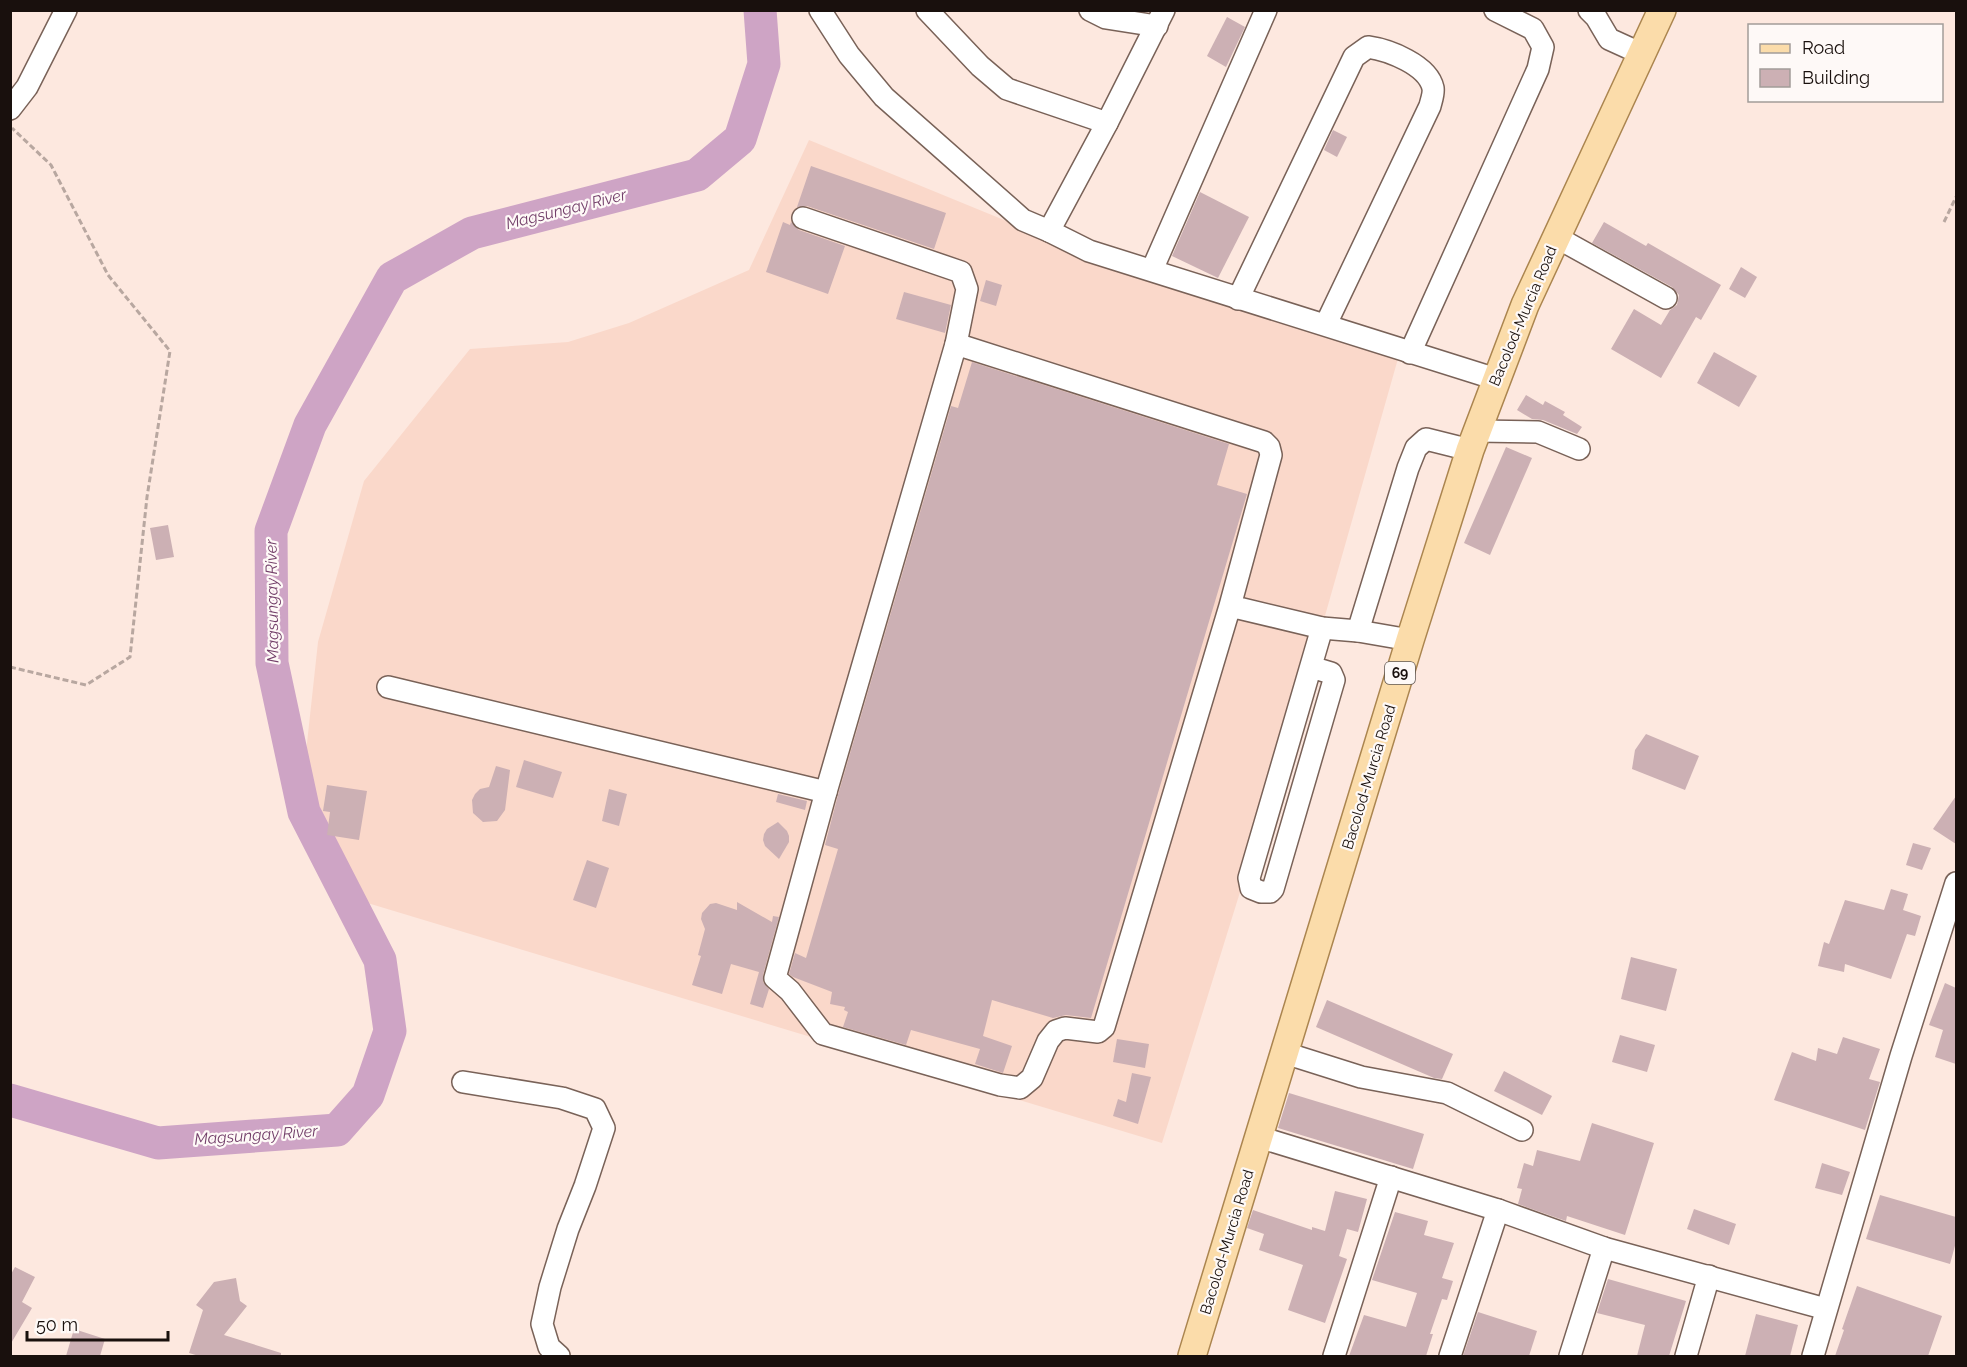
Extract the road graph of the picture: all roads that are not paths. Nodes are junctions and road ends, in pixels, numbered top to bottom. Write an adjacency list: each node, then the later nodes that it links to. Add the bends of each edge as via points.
1 (66, 10): 11 (street, via 27,87)
2 (820, 10): 14 (street, via 849,55 884,97 1023,220)
3 (927, 10): 12 (street, via 1007,89)
4 (1090, 10): 9 (street, via 1106,18)
5 (1266, 10): 16 (street)
6 (1495, 10): 21 (street, via 1533,29 1543,47 1538,69)
7 (1589, 10): 10 (street, via 1609,39)
8 (1662, 10): 10 (main road, Bacolod-Murcia Road / 69)
9 (1160, 18): 12 (street)
10 (1642, 54): 15 (main road, Bacolod-Murcia Road / 69)
11 (10, 109)
12 (1107, 123): 14 (street)
13 (803, 218): 20 (street, via 961,272 967,289)
14 (1049, 231): 16 (street, via 1089,251)
15 (1556, 237): 17 (street); 22 (main road, Bacolod-Murcia Road / 69)
16 (1152, 270): 18 (street)
17 (1666, 298)
18 (1238, 299): 19 (street); 19 (street, via 1354,57 1368,47 1380,48 1410,60 1430,80 1434,90 1430,106)
19 (1326, 324): 21 (street)
20 (956, 344): 25 (street, via 1264,442 1271,455); 31 (street)
21 (1410, 353): 22 (street)
22 (1496, 379): 23 (main road, Bacolod-Murcia Road / 69)
23 (1474, 440): 24 (street, via 1538,432); 27 (street, via 1426,439 1416,448); 28 (main road, Bacolod-Murcia Road / 69)
24 (1579, 449)
25 (1230, 606): 26 (street); 31 (street, via 1104,1027 1098,1032 1065,1028 1056,1031 1032,1078 1020,1088 823,1034 775,978)
26 (1322, 628): 27 (street); 29 (street)
27 (1358, 631): 28 (street)
28 (1410, 640): 35 (main road, Bacolod-Murcia Road / 69)
29 (1311, 667): 32 (street); 33 (street, via 1331,673 1334,680)
30 (388, 687): 31 (street)
31 (826, 792)
32 (1270, 808): 33 (street); 33 (street, via 1249,878 1251,888 1261,892 1273,889)
33 (1293, 814)
34 (1956, 883): 43 (street)
35 (1285, 1053): 37 (street, via 1362,1077 1447,1093); 38 (main road, Bacolod-Murcia Road / 69)
36 (463, 1082): 44 (street, via 562,1098 595,1109 604,1128 557,1264 542,1324 549,1347)
37 (1522, 1130)
38 (1259, 1137): 39 (street); 45 (main road, Bacolod-Murcia Road / 69)
39 (1391, 1177): 40 (street); 46 (street)
40 (1498, 1210): 41 (street); 47 (street)
41 (1604, 1248): 42 (street); 48 (street)
42 (1709, 1275): 43 (street); 49 (street)
43 (1826, 1309): 50 (street)
44 (559, 1356)
45 (1192, 1356)
46 (1334, 1356)
47 (1450, 1356)
48 (1570, 1356)
49 (1686, 1356)
50 (1813, 1356)

